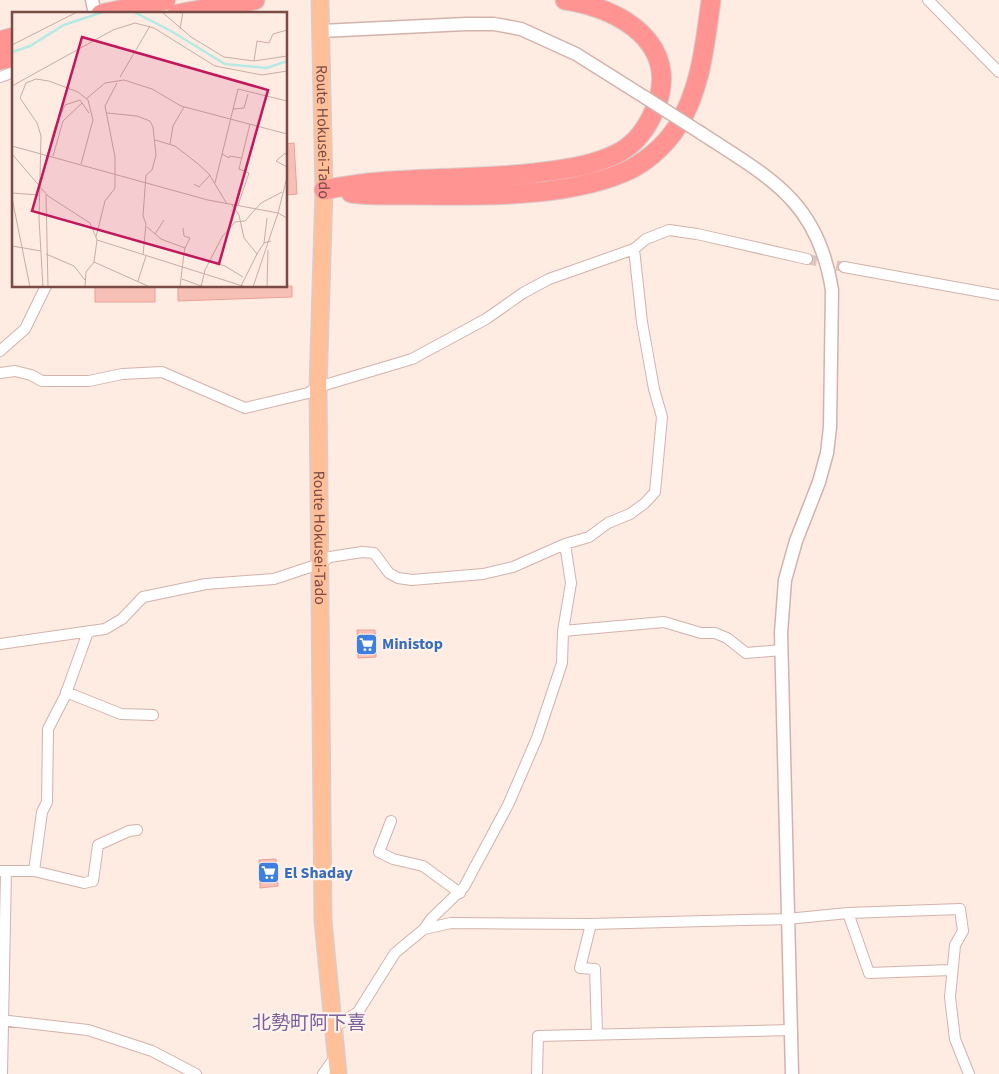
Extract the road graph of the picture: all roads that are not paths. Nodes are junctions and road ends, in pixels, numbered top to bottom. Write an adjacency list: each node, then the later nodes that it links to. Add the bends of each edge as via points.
1 (148, 0): 9 (street)
2 (166, 0): 8 (highway, bridge)
3 (255, 0): 10 (highway)
4 (320, 0): 11 (main road, Route Hokusei-Tado)
5 (565, 0): 15 (highway, via 598,7 628,21 640,31 656,56 661,85 659,100 651,119 635,141 620,152 595,162 563,169 487,177 361,182)
6 (710, 0): 15 (highway, via 702,62 687,110 659,148 624,173 573,188 462,196)
7 (928, 0): 12 (street)
8 (110, 12)
9 (140, 12)
10 (188, 12)
11 (321, 30): 15 (main road, Route Hokusei-Tado); 29 (street, bridge, via 466,24 494,24 521,29 576,54 768,176 788,193 806,216 829,268 832,290 830,427 819,482 785,580)
12 (999, 72)
13 (12, 73): 14 (street)
14 (0, 77)
15 (324, 190): 23 (main road, Route Hokusei-Tado)
16 (634, 249): 17 (street, via 646,239 669,230); 23 (street, via 549,279 486,319 412,359); 24 (street, via 642,322 662,417 654,492 645,504 608,523 589,538)
17 (807, 259)
18 (844, 267): 20 (street)
19 (45, 288): 21 (street, via 25,328)
20 (999, 295)
21 (0, 351)
22 (0, 373): 23 (street, via 15,371 42,381 89,382 122,374 162,372 246,408 308,393)
23 (318, 387): 25 (main road, Route Hokusei-Tado)
24 (565, 544): 25 (street, via 513,567 483,574 412,580 398,578 389,572 374,553 330,557); 26 (street, via 571,583)
25 (319, 564): 27 (street, via 274,579 206,584 143,597 122,619 105,629); 43 (main road, Route Hokusei-Tado, via 323,920)
26 (563, 631): 29 (street, via 664,622 701,634 715,633 746,653); 36 (street, via 562,663 537,738 488,846)
27 (88, 632): 28 (street); 30 (street)
28 (0, 644)
29 (782, 650): 38 (street)
30 (66, 692): 31 (street, via 121,714); 35 (street, via 48,729 47,802 42,812)
31 (153, 715)
32 (391, 821): 36 (street, via 379,852 393,860 423,866)
33 (137, 830): 35 (street, via 98,845 93,881 84,883)
34 (3, 871): 35 (street); 42 (street)
35 (34, 871)
36 (460, 893): 40 (street, via 430,919)
37 (848, 913): 38 (street); 41 (street, via 869,973); 41 (street, via 960,909 963,931 955,945)
38 (787, 919): 39 (street); 44 (street)
39 (591, 924): 40 (street, via 451,923); 45 (street, via 580,968 595,969)
40 (424, 929): 43 (street, via 395,953 358,1012)
41 (951, 970): 53 (street, via 951,1017 955,1039)
42 (2, 1020): 47 (street); 48 (street, via 88,1030 152,1051)
43 (333, 1028): 46 (main road, Route Hokusei-Tado)
44 (792, 1030): 45 (street); 52 (street)
45 (597, 1033): 51 (street, via 538,1036)
46 (336, 1056): 49 (street); 50 (main road, Route Hokusei-Tado)
47 (2, 1074)
48 (196, 1074)
49 (323, 1074)
50 (338, 1074)
51 (537, 1074)
52 (792, 1074)
53 (969, 1074)

